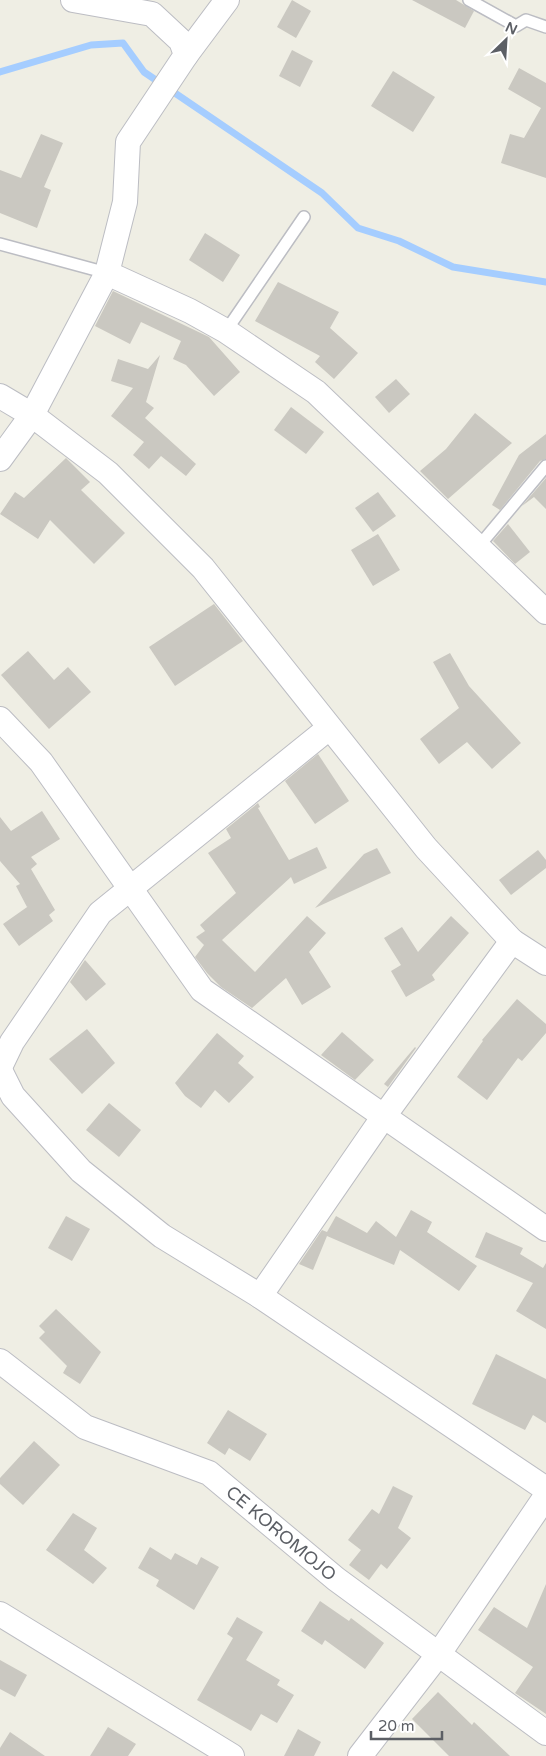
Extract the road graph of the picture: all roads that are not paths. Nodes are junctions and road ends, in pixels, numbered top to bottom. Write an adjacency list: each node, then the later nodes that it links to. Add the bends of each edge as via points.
1 (73, 0): 5 (street, via 152,14 181,41)
2 (227, 0): 5 (street)
3 (469, 0): 4 (lane, via 516,26 526,20)
4 (546, 27)
5 (186, 55): 8 (street, via 128,142 125,202)
6 (304, 217): 9 (lane)
7 (0, 244): 8 (lane)
8 (107, 273): 9 (street, via 190,310); 11 (street)
9 (226, 331): 14 (street, via 316,392)
10 (0, 396): 11 (street)
11 (32, 415): 12 (street); 17 (street, via 108,473 203,568)
12 (0, 459)
13 (546, 466): 14 (lane)
14 (479, 546): 15 (street)
15 (546, 612)
16 (0, 719): 18 (street, via 42,762)
17 (329, 728): 18 (street); 19 (street, via 426,848)
18 (132, 889): 21 (street, via 100,913 12,1042); 22 (street, via 202,990)
19 (512, 941): 20 (street); 22 (street)
20 (546, 963)
21 (0, 1068): 24 (street, via 14,1096 81,1171 162,1236)
22 (384, 1116): 23 (street); 24 (street)
23 (546, 1230)
24 (260, 1296): 26 (street)
25 (0, 1362): 29 (street, CE KOROMOJO, via 85,1427 208,1473 336,1579)
26 (546, 1489)
27 (546, 1496): 29 (street)
28 (0, 1614): 31 (street)
29 (438, 1655): 30 (street, CE KOROMOJO); 32 (street)
30 (546, 1733)
31 (232, 1756)
32 (360, 1756)

